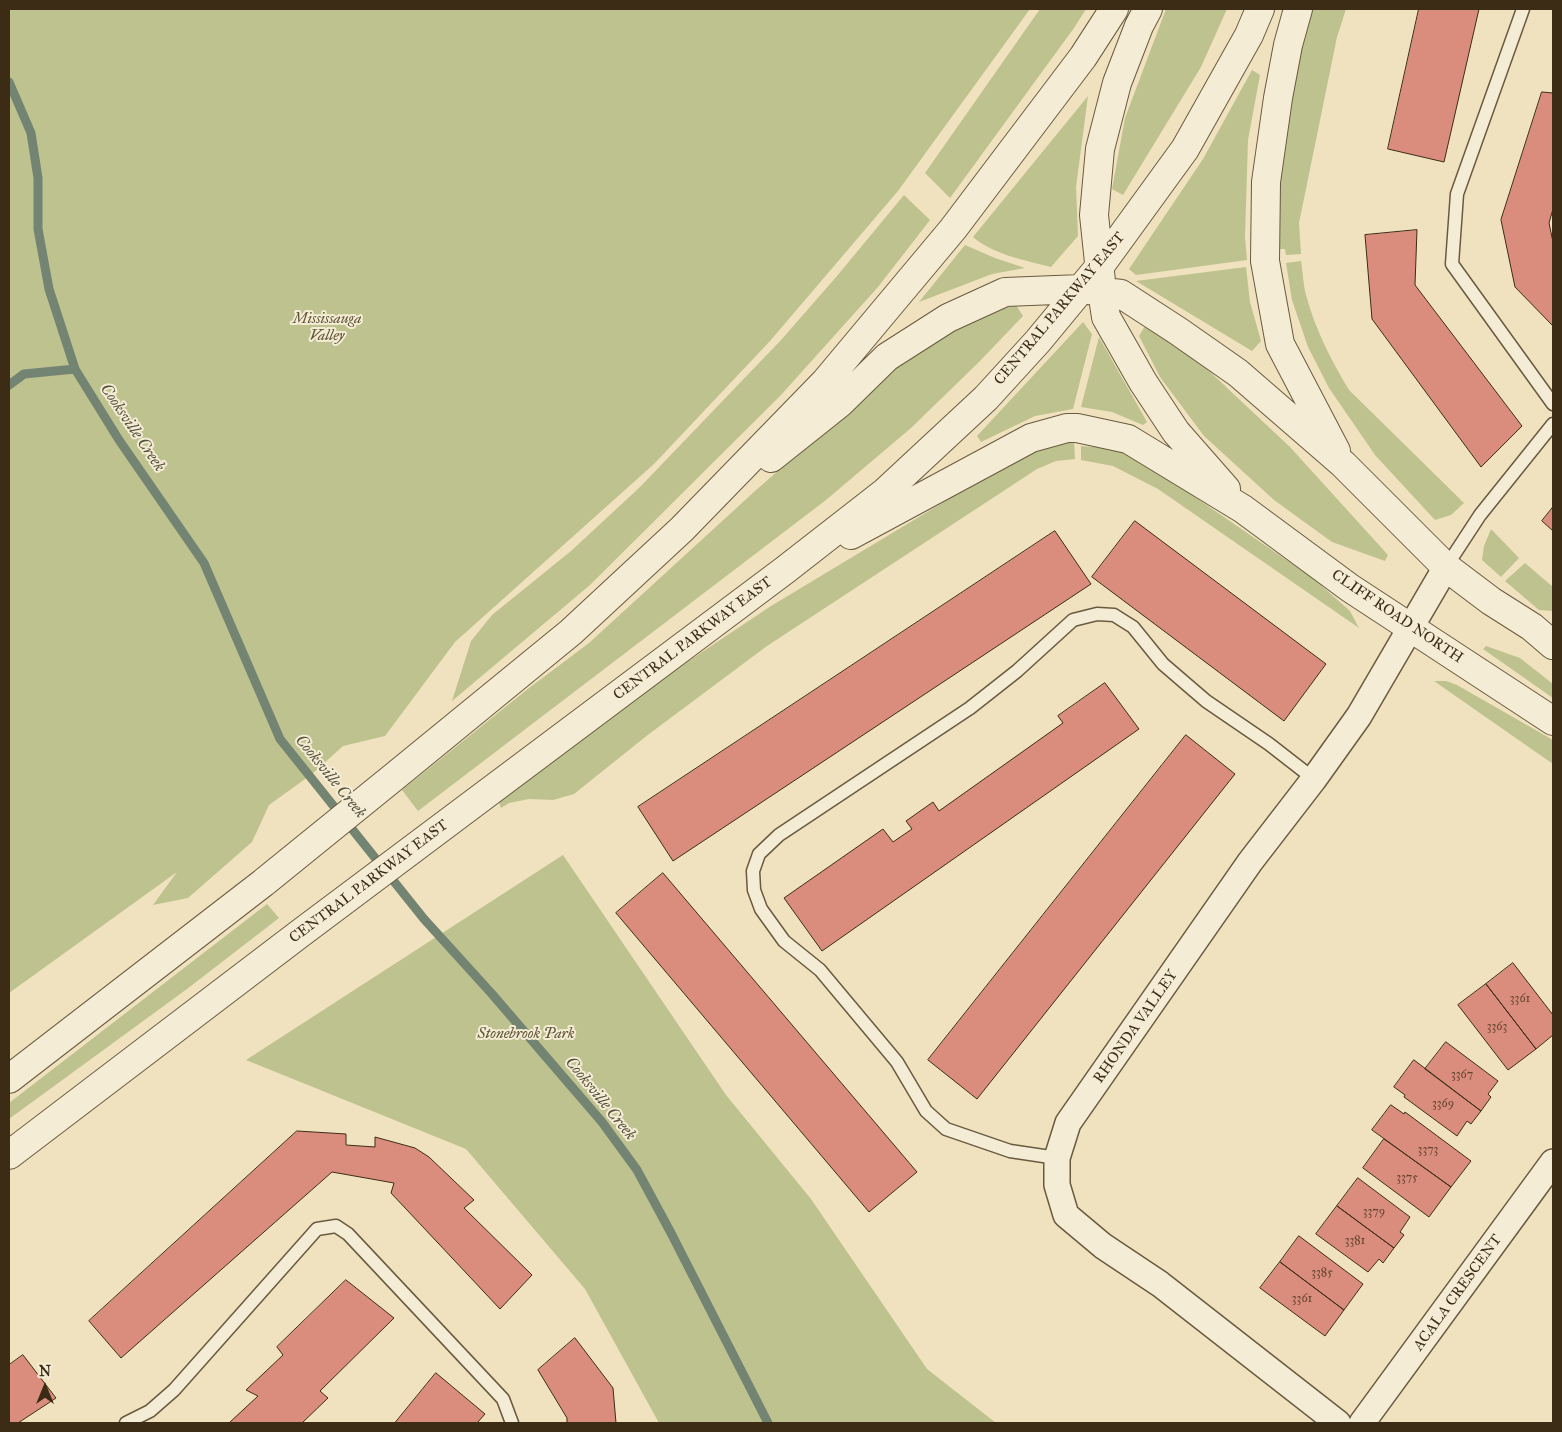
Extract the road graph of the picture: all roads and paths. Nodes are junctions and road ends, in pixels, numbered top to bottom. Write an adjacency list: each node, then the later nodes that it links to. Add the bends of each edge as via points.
1 (1114, 9): 11 (street, via 1083,56 952,229 824,382)
2 (1148, 9): 6 (street, via 1117,83 1100,149 1094,215)
3 (1260, 9): 6 (street, CENTRAL PARKWAY EAST, via 1249,35 1184,149)
4 (1298, 9): 9 (street, via 1281,81 1266,182 1265,261 1280,344)
5 (1523, 9): 7 (lane, via 1457,194 1452,264)
6 (1094, 282): 9 (street, via 1121,294 1238,373); 10 (street, via 1106,317 1142,382 1176,432); 11 (street, via 1005,292 948,318 887,357 840,403); 13 (street, CENTRAL PARKWAY EAST, via 986,398 885,492)
7 (1553, 404)
8 (1553, 424): 12 (lane, via 1480,515)
9 (1343, 464): 12 (street)
10 (1243, 509): 13 (street, via 1128,439 1067,428 1031,438); 14 (street, CLIFF ROAD NORTH, via 1350,588)
11 (682, 529): 18 (street, via 571,632 395,776 263,883)
12 (1446, 567): 14 (street, RHONDA VALLEY); 15 (street)
13 (786, 570): 19 (street, CENTRAL PARKWAY EAST)
14 (1411, 626): 16 (street, CLIFF ROAD NORTH); 17 (street, RHONDA VALLEY, via 1360,716)
15 (1553, 645)
16 (1553, 721)
17 (1314, 779): 20 (street, RHONDA VALLEY, via 1250,862 1068,1123); 20 (lane, via 1206,701 1163,664 1133,627 1114,616 1097,614 1073,620 970,708 779,836 759,854 753,871 754,890 762,909 784,941 820,970 897,1062 926,1111 946,1129 1010,1151)
18 (9, 1079)
19 (9, 1156)
20 (1057, 1158): 24 (street, RHONDA VALLEY, via 1057,1185 1066,1215)
21 (1553, 1162): 25 (street, ACALA CRESCENT)
22 (126, 1423): 23 (lane, via 150,1411 174,1390 317,1229 336,1226 348,1234 503,1399)
23 (512, 1423)
24 (1338, 1423)
25 (1362, 1423)

